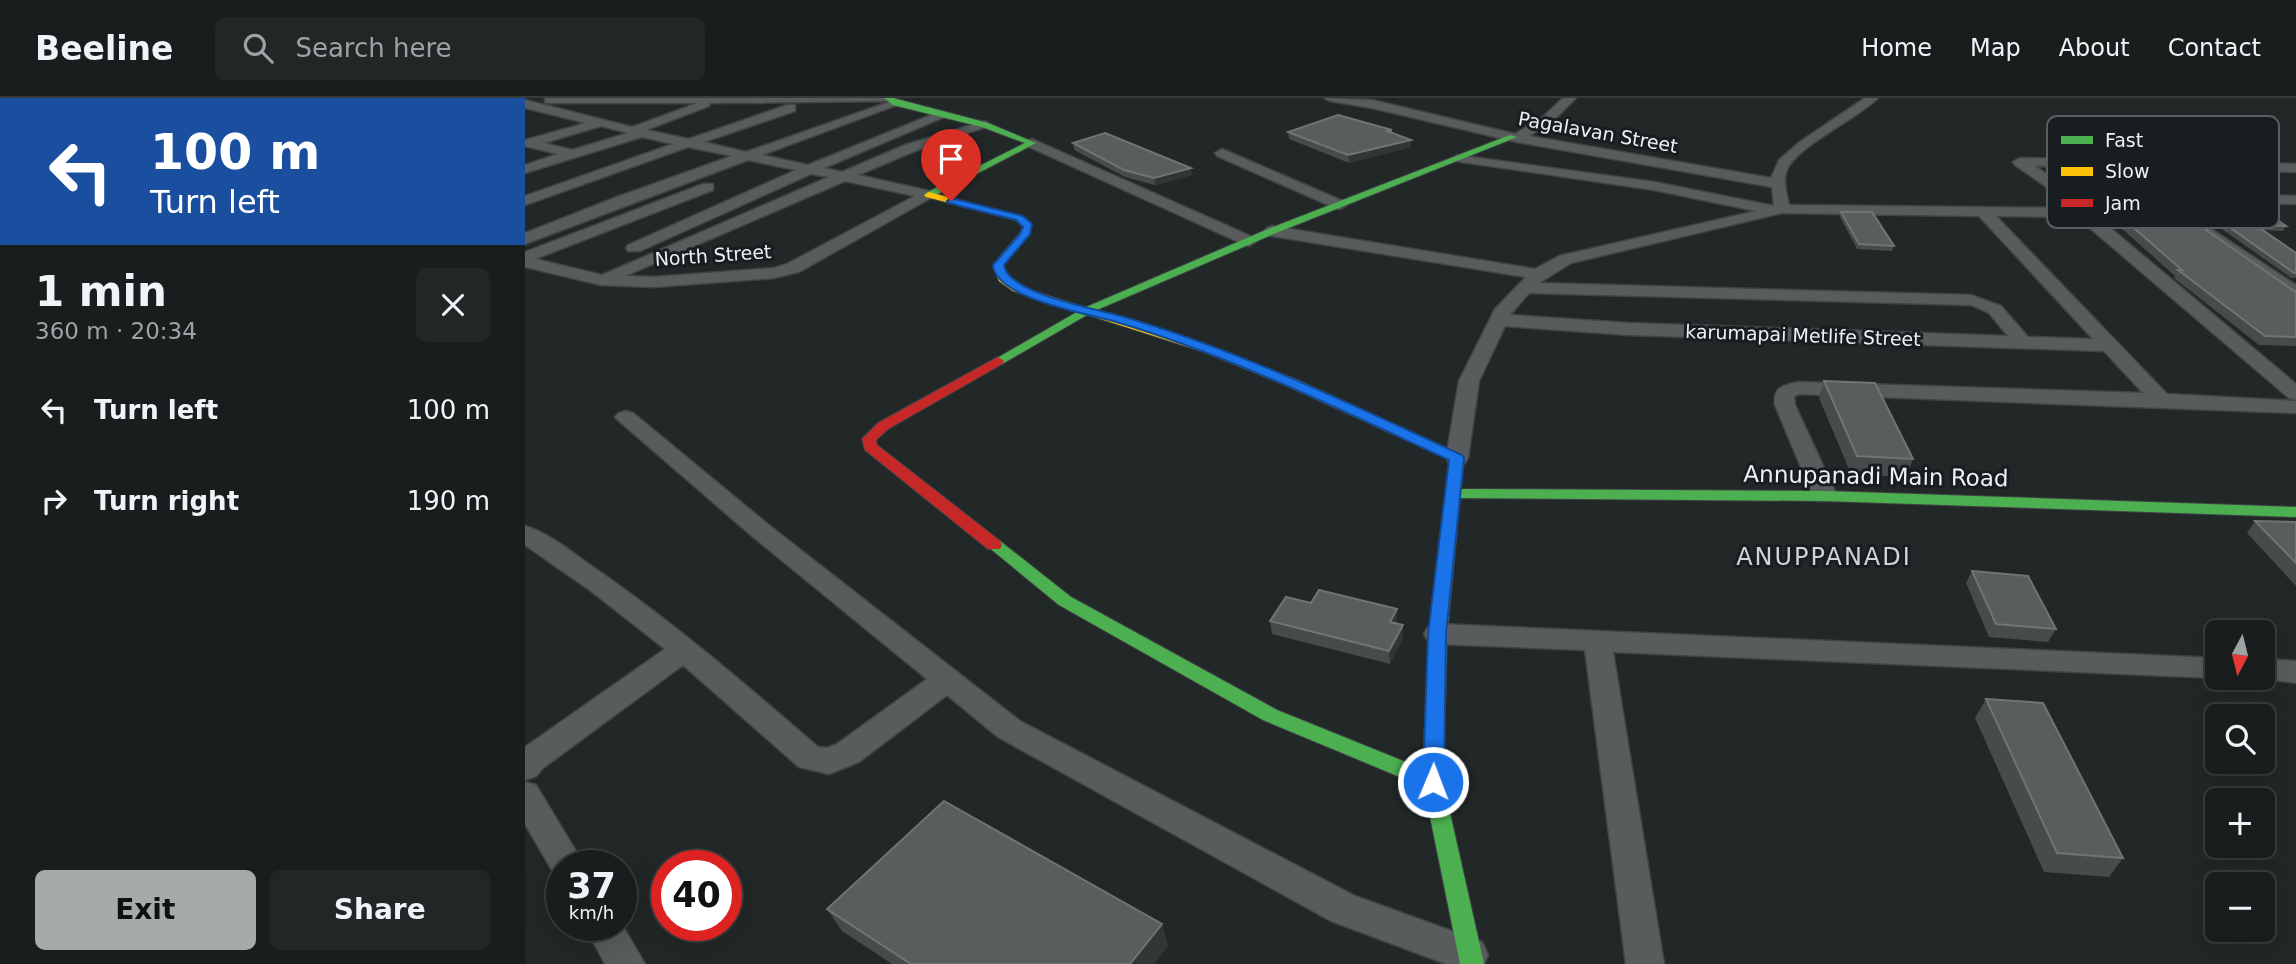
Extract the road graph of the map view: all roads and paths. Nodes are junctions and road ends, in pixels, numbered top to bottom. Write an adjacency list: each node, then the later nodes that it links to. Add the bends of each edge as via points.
1 (544, 98): 5 (street, via 525,104)
2 (1330, 98): 10 (street, Pagalavan Street)
3 (1570, 98): 20 (street, via 1549,119)
4 (1872, 98): 35 (street, via 1785,160 1779,169)
5 (583, 99): 6 (street)
6 (672, 99): 7 (street)
7 (716, 99): 8 (street); 19 (street)
8 (806, 99): 9 (street); 22 (street, via 785,111)
9 (892, 100): 12 (street); 27 (street)
10 (1374, 101): 20 (street, Pagalavan Street)
11 (527, 106): 13 (street)
12 (919, 108): 14 (street); 17 (street)
13 (561, 112): 15 (street); 16 (street)
14 (945, 114): 18 (street); 32 (street)
15 (537, 120)
16 (601, 122): 19 (street); 21 (street)
17 (882, 123)
18 (985, 125): 23 (street); 33 (street, via 910,148)
19 (638, 132): 22 (street); 26 (street)
20 (1515, 137): 28 (street); 35 (street, Pagalavan Street)
21 (527, 142): 26 (street)
22 (689, 143): 27 (street); 37 (street)
23 (1032, 143): 36 (street); 46 (street)
24 (808, 153): 29 (street)
25 (1222, 153): 38 (street)
26 (573, 154): 31 (street)
27 (748, 156): 29 (street); 45 (street)
28 (1462, 158): 38 (street); 39 (street)
29 (778, 162): 32 (street); 48 (street)
30 (2047, 162): 34 (street, via 2020,162)
31 (525, 169)
32 (810, 169): 33 (street); 47 (street)
33 (842, 176): 36 (street); 49 (street)
34 (2047, 181)
35 (1779, 184): 39 (street)
36 (929, 195): 49 (street, North Street, via 774,274 654,282); 53 (street, via 1019,218 1028,226 998,265 999,274 1027,293)
37 (525, 201)
38 (1340, 205): 44 (street)
39 (1777, 209): 40 (street); 50 (street, via 1565,259)
40 (1984, 213): 41 (street); 56 (street)
41 (2047, 213)
42 (2099, 228): 57 (street)
43 (2205, 228): 52 (street)
44 (1272, 231): 46 (street); 50 (street)
45 (525, 239)
46 (1249, 241): 53 (street)
47 (623, 253)
48 (525, 260): 49 (street, North Street, via 573,275)
49 (600, 272)
50 (1538, 274): 51 (street)
51 (1524, 288): 54 (street); 55 (street, via 1971,300 1992,304)
52 (2296, 293)
53 (1088, 310): 61 (street, via 1150,328 1295,383); 74 (street, via 883,426 872,434 870,447 1065,601 1270,715)
54 (1499, 320): 55 (street, karumapai Metlife Street, via 1629,329); 61 (street, via 1469,381)
55 (2022, 342): 56 (street, karumapai Metlife Street)
56 (2108, 345): 58 (street)
57 (2296, 394)
58 (2161, 400): 59 (street); 63 (street, via 1798,388 1784,393 1785,405)
59 (2296, 407)
60 (626, 417): 72 (street)
61 (1457, 458): 62 (street)
62 (1455, 493): 63 (street, Annupanadi Main Road); 66 (street)
63 (1825, 496): 64 (street, Annupanadi Main Road)
64 (2296, 512)
65 (525, 534): 68 (street, via 576,566)
66 (1437, 634): 67 (street); 74 (street)
67 (1598, 642): 69 (street); 80 (street)
68 (685, 649): 72 (street, via 810,758 829,761 848,753); 73 (street)
69 (2205, 667)
70 (2275, 671): 71 (street)
71 (2296, 672)
72 (947, 680): 78 (street, via 1009,729 1344,909)
73 (525, 767)
74 (1433, 782): 78 (street)
75 (525, 795): 76 (street)
76 (558, 850)
77 (612, 941): 79 (street)
78 (1471, 959)
79 (626, 964)
80 (1645, 964)

